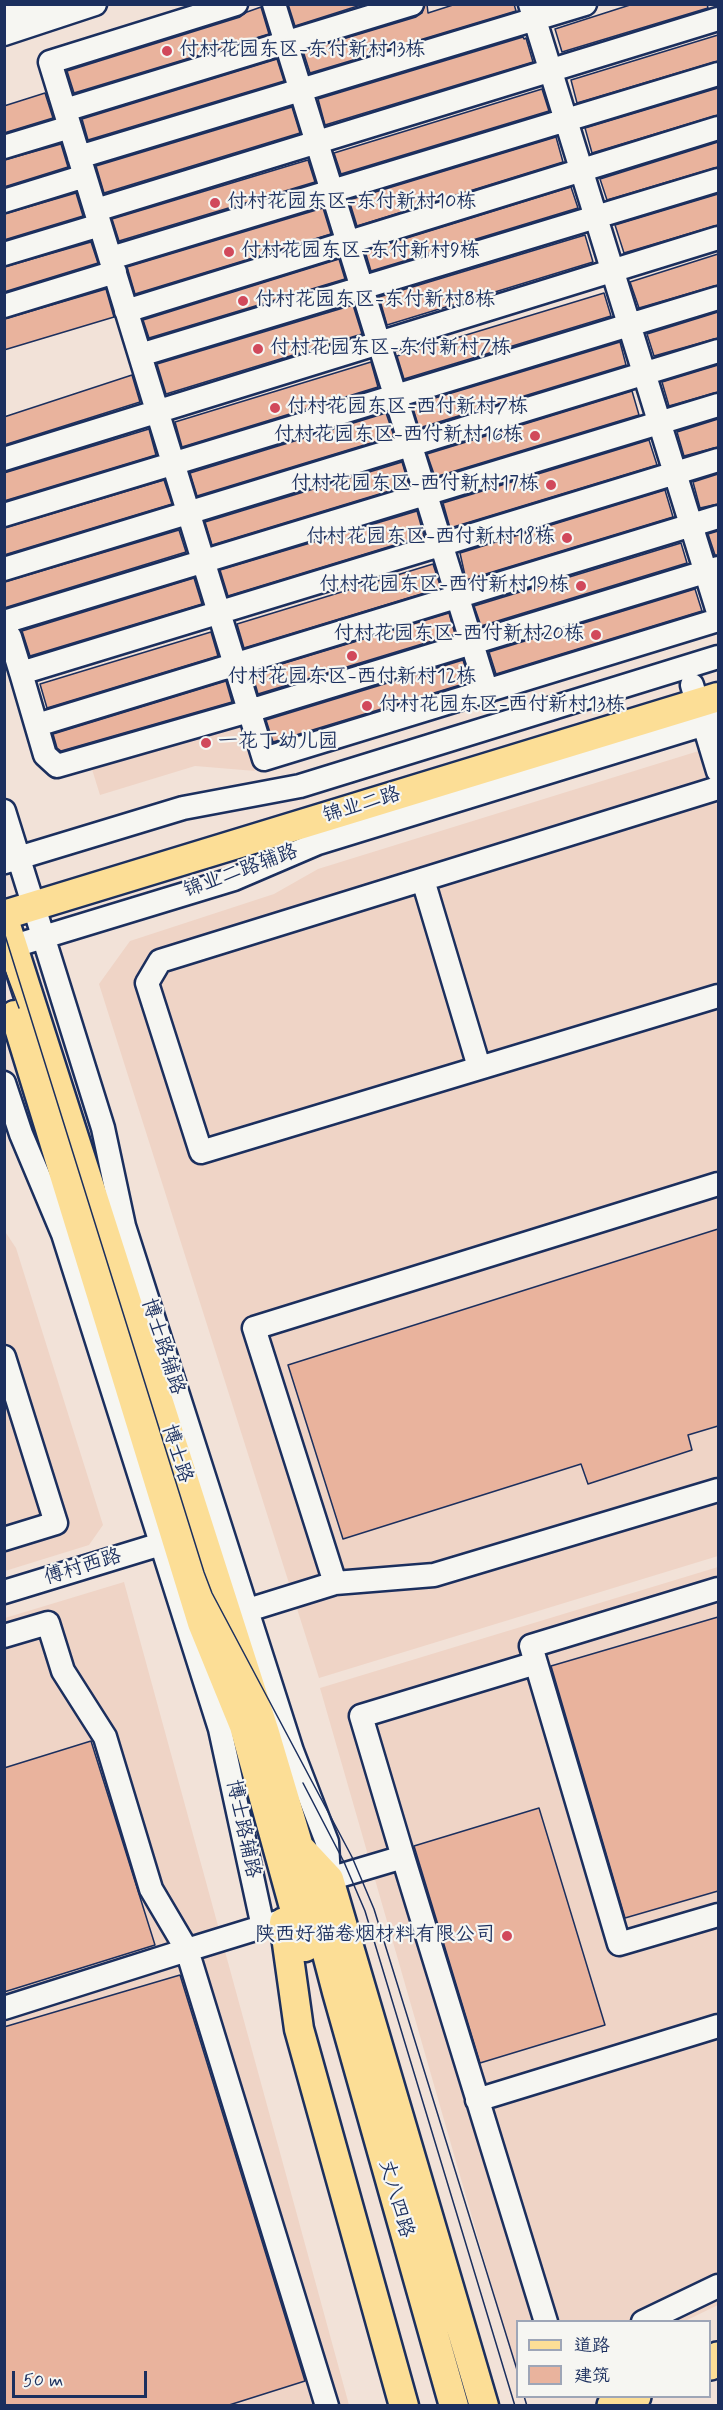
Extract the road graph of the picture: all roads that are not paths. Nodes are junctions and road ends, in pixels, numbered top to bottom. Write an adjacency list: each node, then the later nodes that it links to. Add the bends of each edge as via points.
1 (43, 4): 8 (street)
2 (95, 4): 10 (street)
3 (236, 4): 15 (street, via 50,62)
4 (274, 4): 11 (street)
5 (412, 4): 11 (street)
6 (585, 4): 7 (street)
7 (532, 12): 12 (street); 14 (street)
8 (4, 17)
9 (718, 19): 12 (street)
10 (4, 34)
11 (287, 44): 14 (street); 15 (street)
12 (550, 71): 16 (street); 18 (street)
13 (718, 74): 16 (street)
14 (302, 91): 18 (street); 20 (street)
15 (68, 119): 19 (street); 20 (street)
16 (565, 122): 21 (street); 23 (street)
17 (718, 128): 21 (street)
18 (318, 142): 23 (street); 25 (street)
19 (4, 147)
20 (82, 166): 24 (street); 25 (street)
21 (580, 170): 26 (street); 28 (street)
22 (718, 180): 26 (street)
23 (334, 192): 28 (street); 30 (street)
24 (4, 201)
25 (98, 218): 29 (street); 30 (street)
26 (595, 218): 31 (street); 32 (street)
27 (718, 238): 31 (street)
28 (349, 242): 32 (street); 35 (street)
29 (4, 254)
30 (113, 265): 34 (street); 35 (street)
31 (611, 271): 36 (street); 37 (street)
32 (364, 288): 37 (street); 39 (street)
33 (718, 297): 36 (street)
34 (4, 306)
35 (126, 310): 39 (street)
36 (628, 324): 40 (street); 41 (street)
37 (380, 342): 41 (street); 43 (street)
38 (718, 351): 40 (street)
39 (140, 355): 43 (street)
40 (644, 373): 44 (street); 45 (street)
41 (396, 395): 45 (street); 48 (street)
42 (718, 405): 44 (street)
43 (157, 411): 46 (street); 48 (street)
44 (658, 422): 49 (street); 50 (street)
45 (411, 445): 50 (street); 51 (street)
46 (4, 459)
47 (718, 460): 49 (street)
48 (173, 463): 51 (street); 52 (street)
49 (675, 473): 54 (street); 55 (street)
50 (427, 493): 55 (street); 56 (street)
51 (188, 513): 56 (street); 57 (street)
52 (4, 515)
53 (718, 517): 54 (street)
54 (691, 526): 58 (street); 59 (street)
55 (443, 545): 59 (street); 61 (street)
56 (204, 563): 61 (street); 63 (street)
57 (4, 568)
58 (712, 570): 60 (street); 65 (street)
59 (458, 596): 65 (street); 67 (street)
60 (718, 612)
61 (219, 614): 67 (street); 68 (street)
62 (718, 620): 69 (street)
63 (4, 622)
64 (4, 634): 68 (street, via 10,637)
65 (472, 643): 69 (street); 71 (street)
66 (718, 657): 76 (street, via 300,786 183,808)
67 (235, 665): 71 (street); 72 (street)
68 (21, 673): 72 (street)
69 (487, 692): 71 (street, via 264,759)
70 (708, 701): 73 (street); 78 (main road, 锦业二路); 80 (street, 锦业二路辅路, via 318,843 234,879)
71 (249, 711): 72 (street, via 57,766 45,755)
72 (37, 725)
73 (718, 771)
74 (718, 788): 77 (street)
75 (4, 811): 76 (street, 博士路辅路)
76 (12, 860): 78 (street, 博士路辅路)
77 (423, 880): 84 (street); 84 (street, via 160,962 147,983 201,1152)
78 (22, 896): 79 (main road, 锦业二路); 80 (street, 博士路辅路)
79 (4, 917): 81 (main road, 博士路)
80 (44, 938): 81 (street, 锦业二路辅路); 94 (street, 博士路辅路, via 103,1128 124,1226)
81 (9, 948): 94 (main road, 博士路)
82 (4, 981): 97 (main road, 博士路, via 202,1623)
83 (718, 996): 84 (street)
84 (479, 1067)
85 (4, 1083): 90 (street, 博士路辅路, via 63,1234)
86 (718, 1184): 91 (street, via 254,1328)
87 (4, 1357): 89 (street, via 56,1523)
88 (718, 1490): 91 (street, via 434,1575)
89 (4, 1539)
90 (161, 1544): 93 (street, 傅村西路); 101 (street, 博士路辅路, via 220,1729)
91 (335, 1583): 94 (street)
92 (718, 1589): 96 (street, via 531,1646)
93 (4, 1592)
94 (237, 1613): 97 (main road, 博士路); 99 (street, 博士路辅路, via 327,1842)
95 (4, 1636): 102 (street, via 48,1623 63,1671 105,1737 151,1889)
96 (536, 1662): 98 (street, via 361,1716); 100 (street, via 619,1944)
97 (290, 1854): 99 (main road); 101 (main road); 103 (main road, 博士路)
98 (403, 1857): 99 (street); 106 (street)
99 (329, 1879): 115 (main road)
100 (718, 1915)
101 (274, 1923): 102 (street); 112 (main road, via 299,2029)
102 (187, 1950): 104 (street); 111 (street)
103 (328, 1994): 113 (main road, 丈八四路); 114 (main road, 丈八四路)
104 (4, 2008)
105 (718, 2026): 106 (street)
106 (477, 2100): 108 (street)
107 (718, 2286): 109 (street)
108 (545, 2320)
109 (648, 2320)
110 (632, 2398): 116 (highway)
111 (327, 2406)
112 (404, 2406)
113 (435, 2406)
114 (454, 2406)
115 (484, 2406)
116 (614, 2406)

